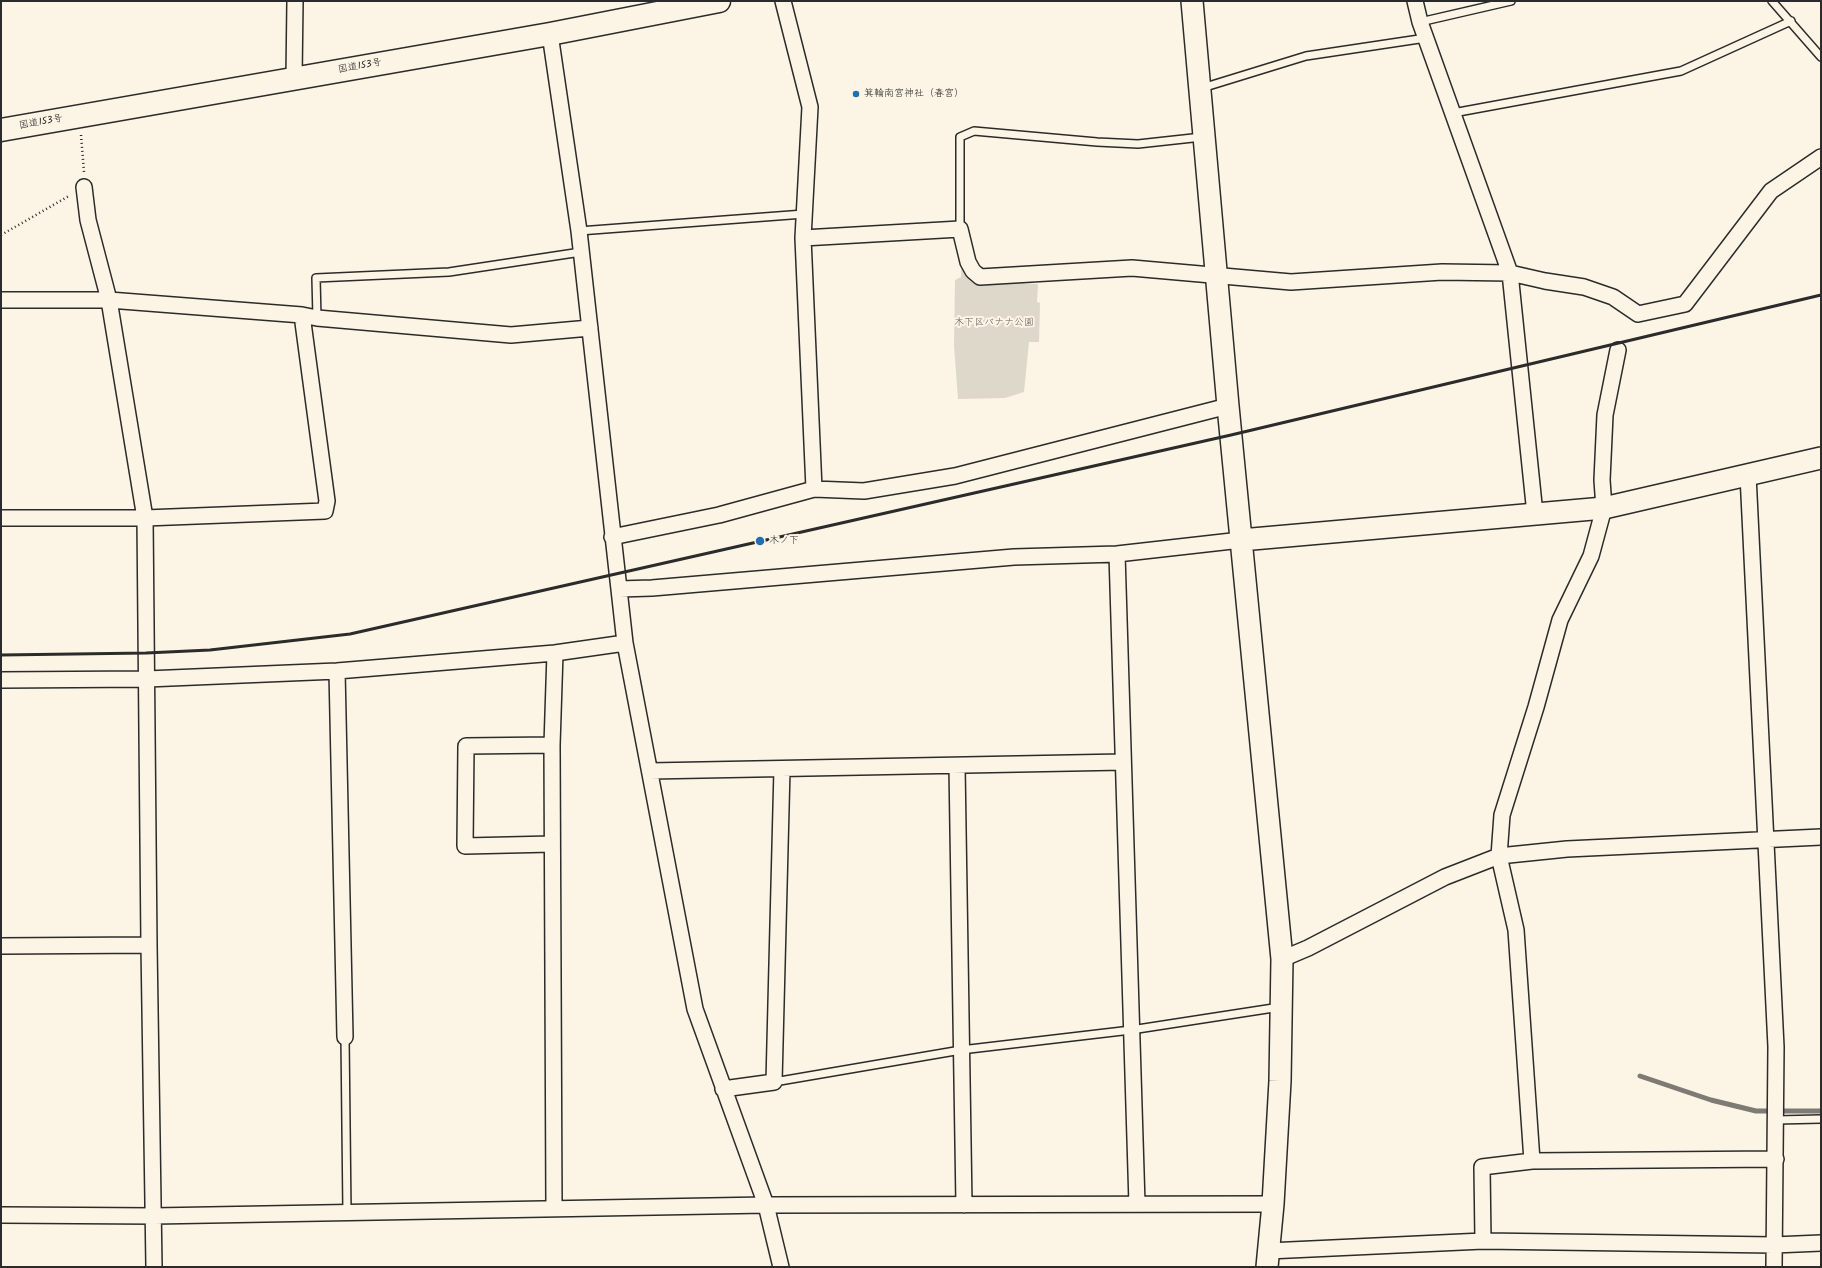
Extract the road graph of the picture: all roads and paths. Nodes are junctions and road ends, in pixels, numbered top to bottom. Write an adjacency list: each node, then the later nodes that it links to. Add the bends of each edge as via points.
1 (295, 1): 13 (street)
2 (719, 1): 10 (highway, 国道153号)
3 (783, 1): 21 (street, via 810,107)
4 (1192, 1): 14 (street)
5 (1414, 1): 9 (street)
6 (1511, 1): 9 (lane)
7 (1772, 1): 8 (lane)
8 (1791, 21): 12 (lane); 15 (lane, via 1681,71)
9 (1420, 22): 11 (street)
10 (550, 34): 13 (highway, 国道153号); 23 (street)
11 (1426, 38): 14 (lane, via 1306,56); 15 (street)
12 (1821, 57)
13 (294, 78): 16 (highway, 国道153号)
14 (1200, 89): 18 (street)
15 (1453, 113): 27 (street)
16 (80, 116): 17 (highway, 国道153号); 20 (path)
17 (1, 130)
18 (1204, 136): 22 (lane, via 1138,144 974,131 960,137); 28 (street)
19 (1821, 157): 27 (street, via 1771,191 1685,304 1638,314 1613,297 1584,288)
20 (84, 187): 24 (path); 30 (street, via 88,220)
21 (804, 214): 23 (lane); 25 (street)
22 (960, 229): 25 (street); 28 (street, via 968,262 980,277 1132,268)
23 (579, 230): 26 (street)
24 (1, 235)
25 (803, 238): 38 (street)
26 (581, 252): 32 (lane, via 449,272 316,278); 33 (street)
27 (1510, 273): 28 (street, via 1442,272 1291,282); 40 (street)
28 (1217, 276): 35 (street)
29 (1, 300): 30 (street)
30 (109, 300): 31 (street); 42 (street)
31 (302, 315): 32 (street); 42 (street, via 327,501 325,511)
32 (317, 318): 33 (street, via 511,335)
33 (590, 328): 43 (street)
34 (1618, 350): 39 (street, via 1605,415 1602,480)
35 (1228, 406): 38 (street, via 955,476 864,491); 44 (street)
36 (1821, 458): 37 (street)
37 (1748, 475): 39 (street); 58 (street)
38 (814, 489): 43 (street, via 719,515)
39 (1604, 508): 40 (street); 60 (street, via 1591,556 1560,620 1502,815)
40 (1535, 514): 44 (street)
41 (1, 518): 42 (street)
42 (145, 518): 50 (street)
43 (612, 537): 46 (street)
44 (1241, 540): 45 (street); 63 (street)
45 (1117, 554): 46 (street, via 1014,556); 53 (street)
46 (619, 589): 47 (street)
47 (625, 643): 48 (street); 56 (street)
48 (555, 653): 49 (street); 52 (street)
49 (337, 671): 50 (street); 66 (street)
50 (147, 679): 51 (street); 61 (street)
51 (1, 680)
52 (552, 744): 59 (street); 59 (street, via 466,746 465,846)
53 (1123, 762): 54 (street); 65 (street)
54 (957, 766): 55 (street); 67 (street)
55 (782, 769): 56 (street); 68 (street)
56 (650, 771): 69 (street, via 695,1009)
57 (1821, 837): 58 (street)
58 (1765, 839): 60 (street, via 1567,849); 70 (street, via 1776,1047)
59 (552, 844): 78 (street)
60 (1499, 856): 63 (street, via 1446,877); 73 (street, via 1516,930)
61 (149, 945): 62 (street); 81 (street)
62 (1, 946)
63 (1282, 959): 64 (street)
64 (1282, 1006): 65 (lane); 75 (street)
65 (1131, 1030): 67 (lane); 74 (street)
66 (345, 1037): 79 (lane)
67 (961, 1050): 68 (lane); 76 (street)
68 (774, 1082): 69 (street)
69 (723, 1089): 77 (street)
70 (1776, 1119): 71 (lane); 72 (street)
71 (1821, 1119)
72 (1776, 1159): 73 (street); 84 (street)
73 (1532, 1162): 82 (street, via 1482,1167)
74 (1137, 1204): 75 (street); 76 (street)
75 (1273, 1204): 85 (street)
76 (964, 1205): 77 (street)
77 (766, 1206): 78 (street); 87 (street)
78 (554, 1209): 79 (street)
79 (347, 1213): 81 (street)
80 (1, 1215): 81 (street)
81 (154, 1216): 86 (street)
82 (1483, 1241): 84 (street); 85 (street)
83 (1821, 1243): 84 (street)
84 (1774, 1245): 88 (street)
85 (1268, 1259)
86 (154, 1267)
87 (781, 1267)
88 (1774, 1267)

